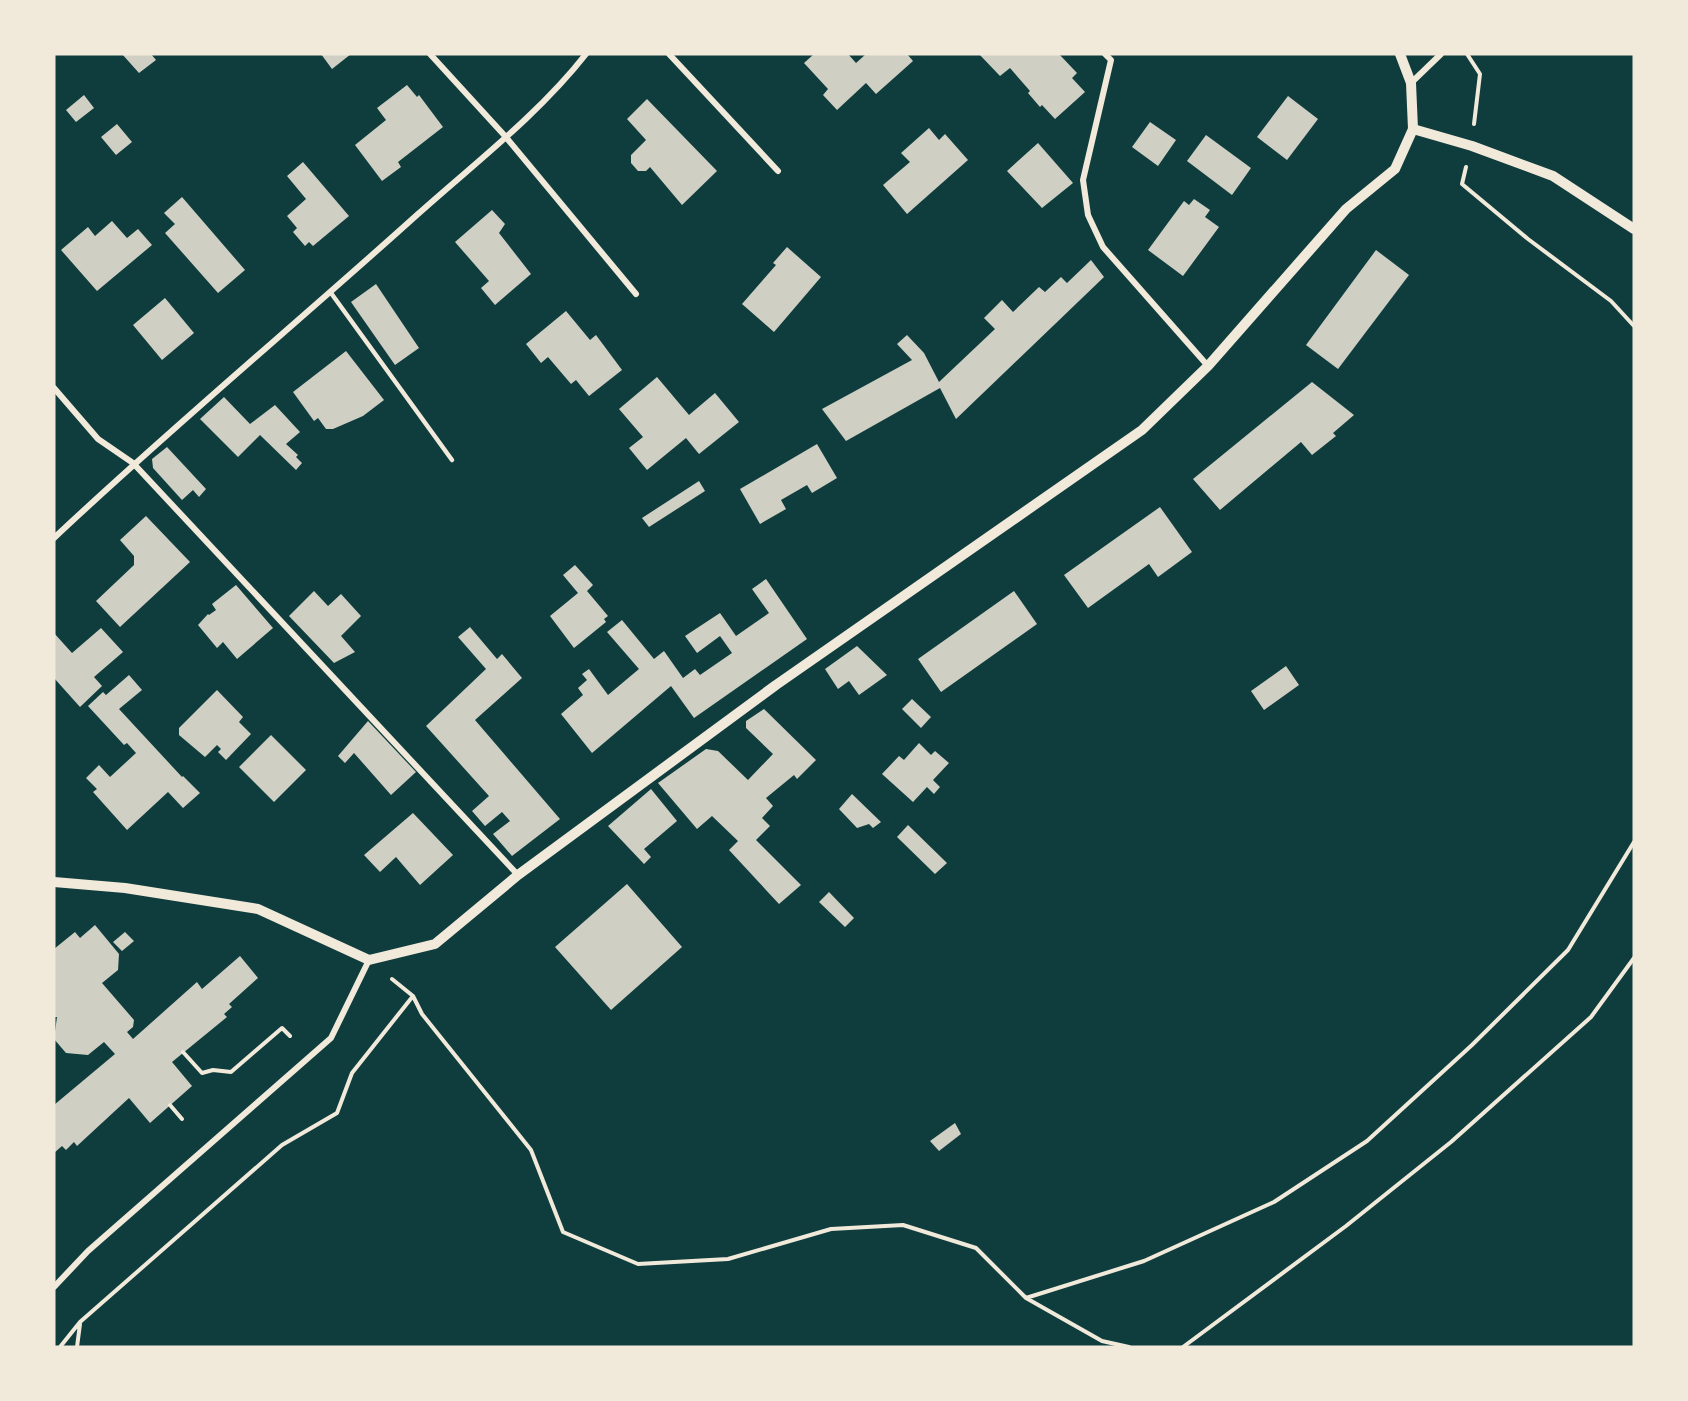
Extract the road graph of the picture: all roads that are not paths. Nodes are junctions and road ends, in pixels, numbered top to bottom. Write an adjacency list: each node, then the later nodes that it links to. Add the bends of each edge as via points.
1 (430, 54): 9 (street)
2 (586, 54): 9 (street, via 571,74)
3 (669, 54): 10 (street)
4 (1105, 54): 14 (street, via 1111,60 1083,180 1088,214 1103,247)
5 (1400, 54): 7 (street)
6 (1441, 54): 7 (street)
7 (1411, 83): 8 (street)
8 (1413, 129): 11 (street, via 1553,176); 14 (street, via 1395,169 1346,208)
9 (505, 136): 12 (street); 13 (street)
10 (778, 171)
11 (1634, 229)
12 (331, 292): 16 (lane); 17 (street)
13 (636, 294)
14 (1208, 366): 19 (street, via 1142,430 776,685)
15 (54, 388): 17 (street, via 98,439)
16 (452, 460)
17 (133, 463): 18 (street); 19 (street)
18 (54, 538)
19 (518, 875): 21 (street, via 435,944)
20 (54, 882): 21 (street, via 125,888 258,909)
21 (369, 960): 22 (street, via 331,1038 88,1251)
22 (54, 1287)

